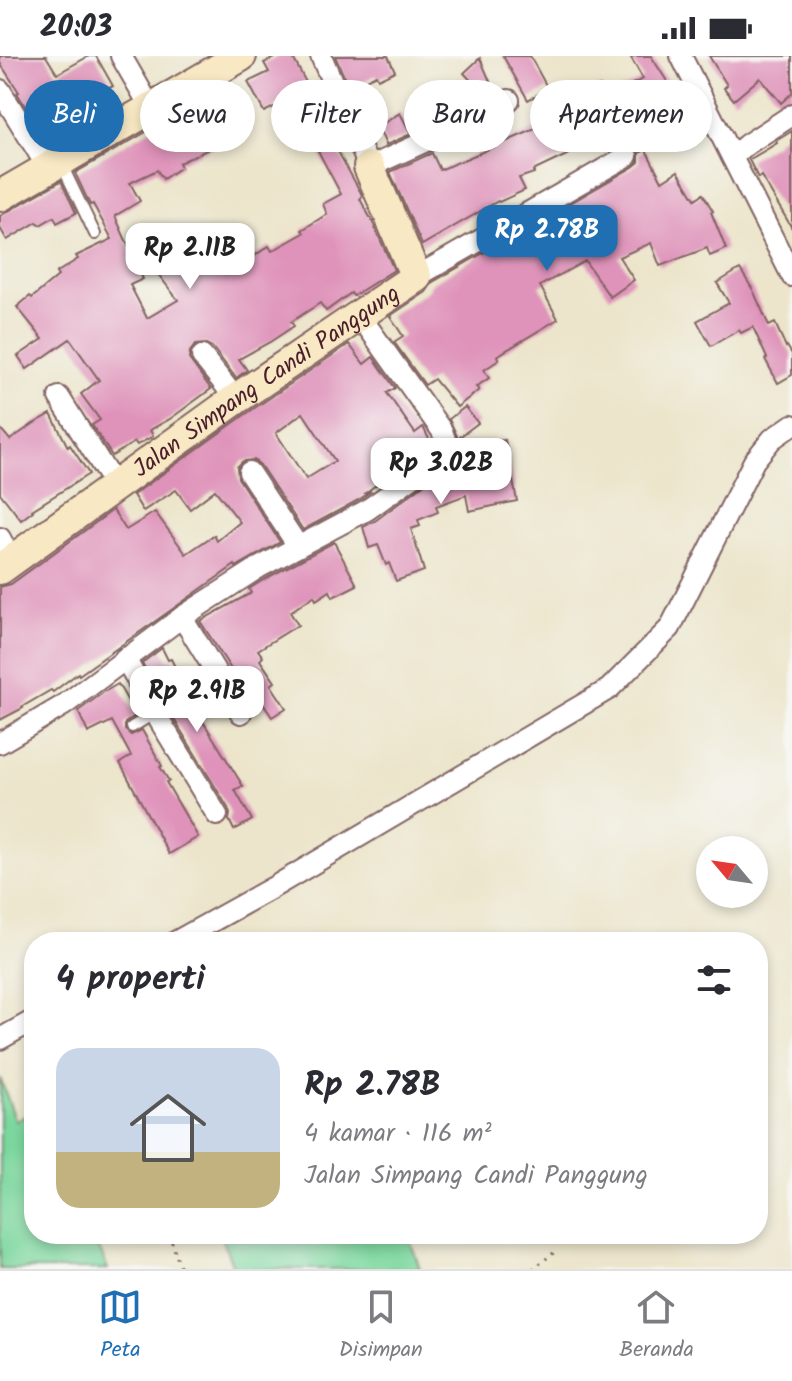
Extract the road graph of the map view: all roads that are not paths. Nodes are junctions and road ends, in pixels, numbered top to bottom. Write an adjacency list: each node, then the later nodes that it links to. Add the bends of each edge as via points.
1 (121, 56): 6 (street)
2 (241, 56): 5 (street)
3 (321, 56): 14 (street, Jalan Simpang Candi Panggung)
4 (682, 56): 12 (street)
5 (200, 80)
6 (140, 89)
7 (0, 90): 13 (street)
8 (140, 114): 13 (street)
9 (792, 115): 12 (street)
10 (404, 151): 14 (street)
11 (627, 156): 18 (street)
12 (732, 157): 17 (street)
13 (54, 165): 15 (street); 16 (lane)
14 (369, 167): 18 (street, Jalan Simpang Candi Panggung)
15 (0, 196)
16 (95, 234)
17 (792, 276)
18 (416, 277): 19 (street, Jalan Simpang Candi Panggung)
19 (360, 316): 22 (street, Jalan Simpang Candi Panggung); 26 (street, via 447,445 431,464 367,510)
20 (202, 356): 22 (street)
21 (59, 397): 25 (street)
22 (236, 399): 25 (street, Jalan Simpang Candi Panggung)
23 (792, 425): 35 (street, via 754,461 670,628 609,689)
24 (249, 472): 26 (street)
25 (115, 486): 27 (street, Jalan Simpang Candi Panggung)
26 (298, 546): 28 (street)
27 (4, 556)
28 (182, 617): 29 (street); 31 (street)
29 (125, 658): 30 (street); 33 (street, via 64,705)
30 (155, 713): 32 (lane); 34 (street)
31 (241, 713)
32 (132, 727)
33 (0, 743)
34 (217, 815)
35 (193, 932)
36 (24, 1026): 37 (street)
37 (0, 1039)

